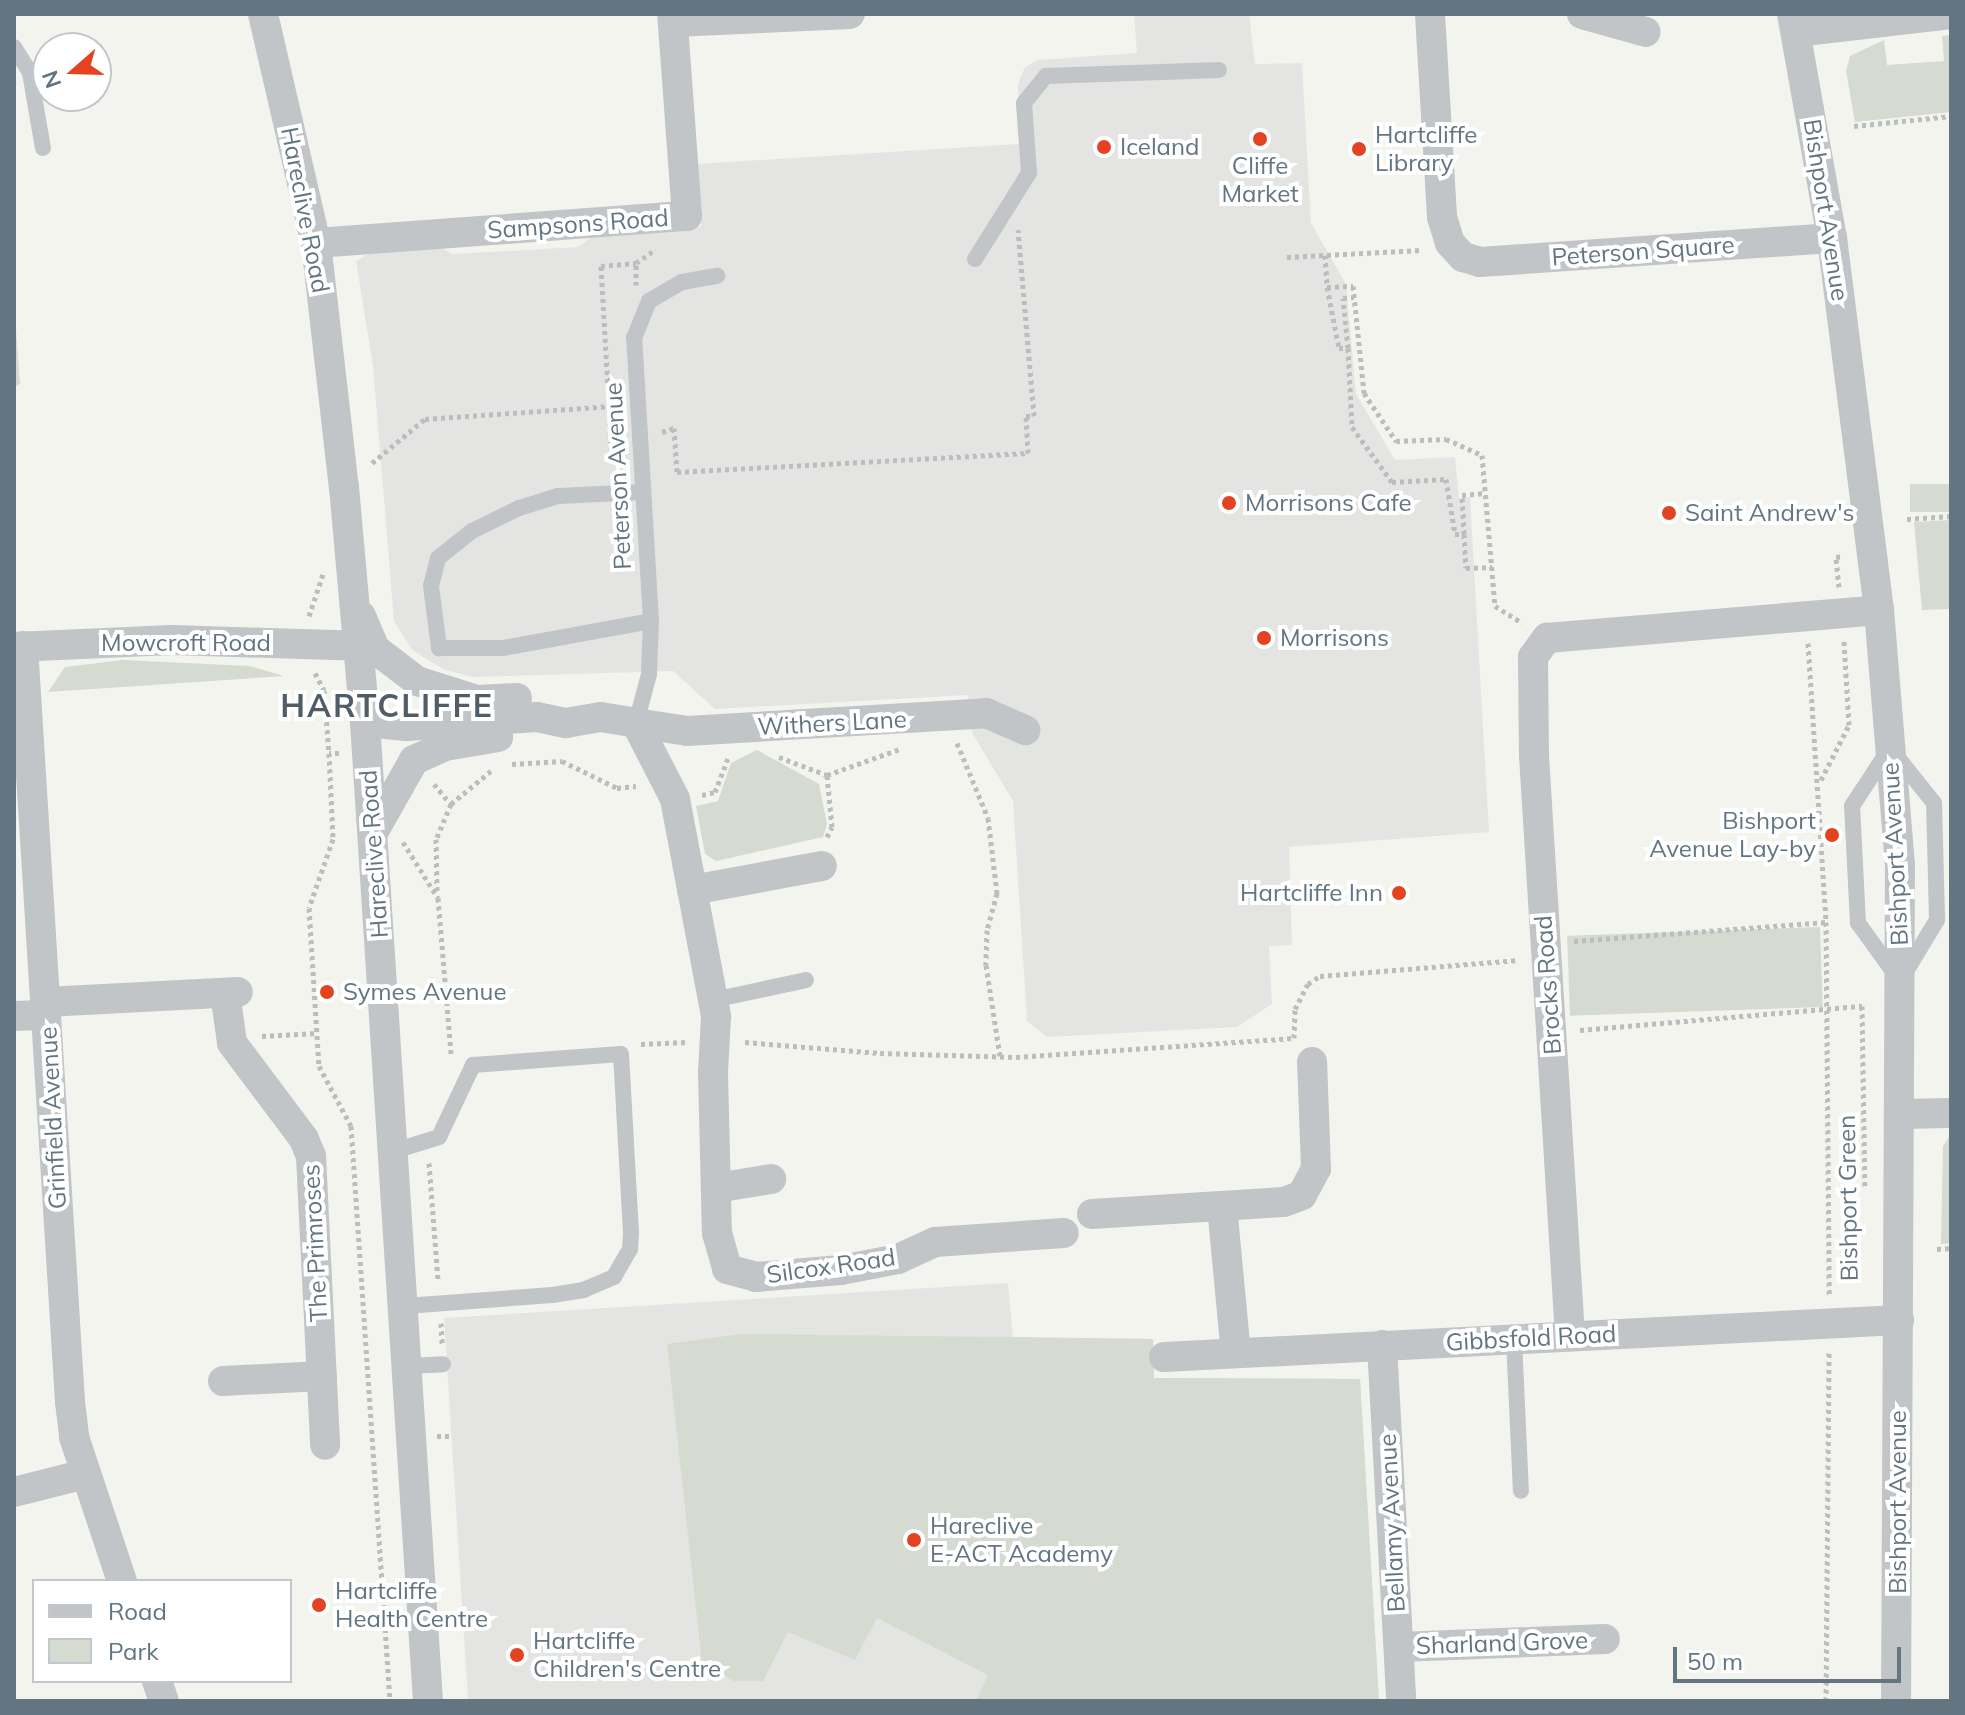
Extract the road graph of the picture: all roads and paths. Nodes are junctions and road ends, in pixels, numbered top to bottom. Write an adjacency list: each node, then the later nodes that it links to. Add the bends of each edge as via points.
1 (263, 14): 16 (street, Hareclive Road)
2 (850, 14): 6 (street)
3 (1430, 14): 15 (street, Peterson Square, via 1442,217 1457,252 1480,262)
4 (1582, 14): 8 (street)
5 (1951, 14): 7 (street)
6 (673, 18): 16 (street, Sampsons Road, via 687,216)
7 (1794, 23): 15 (street, Bishport Avenue)
8 (1646, 32)
9 (15, 51): 13 (lane, via 30,73)
10 (1219, 70): 14 (lane, via 1046,76 1024,103 1029,173)
11 (1951, 116): 12 (path)
12 (1854, 126)
13 (43, 148)
14 (1002, 217): 20 (lane); 27 (path, via 1021,234 1034,416 1026,416 1028,453)
15 (1832, 238): 36 (street, Bishport Avenue)
16 (316, 243): 35 (street, Hareclive Road)
17 (1420, 250): 18 (path)
18 (1325, 255): 19 (path); 23 (path)
19 (1287, 257)
20 (975, 259)
21 (636, 263): 26 (path, via 601,266)
22 (717, 276): 28 (lane, Peterson Avenue, via 682,282 649,301 634,338)
23 (1327, 287): 24 (path, via 1353,286); 25 (path, via 1339,348)
24 (1354, 297): 25 (path, via 1343,298); 29 (path, via 1364,393 1396,441 1446,439 1482,455)
25 (1348, 348): 32 (path, via 1352,427 1392,482 1446,479 1455,534)
26 (609, 406)
27 (1009, 452)
28 (642, 492): 39 (lane, Peterson Avenue); 39 (lane, via 558,496 519,508 472,531 438,558 431,586 439,648 503,648)
29 (1486, 493): 32 (path, via 1462,495); 34 (path)
30 (1951, 516): 31 (path)
31 (1907, 519)
32 (1464, 534): 34 (path, via 1466,568)
33 (1836, 557): 37 (path)
34 (1492, 567): 40 (path, via 1495,606)
35 (353, 600): 41 (street, Hareclive Road); 43 (street, via 375,649 417,681 477,700 529,698)
36 (1879, 610): 37 (street); 50 (street, Bishport Avenue)
37 (1841, 614): 38 (street); 53 (path, via 1849,725)
38 (1806, 618): 40 (street); 53 (path)
39 (651, 621): 45 (lane, Peterson Avenue, via 649,674)
40 (1547, 638): 61 (street, Brocks Road, via 1533,657 1531,682)
41 (358, 646): 42 (street, Mowcroft Road, via 172,640); 48 (street, Hareclive Road)
42 (19, 647): 65 (street, Grinfield Avenue)
43 (600, 717): 44 (street); 45 (street)
44 (566, 723): 48 (street, via 537,717 406,726); 52 (street, via 538,734 445,746)
45 (636, 723): 47 (street, Withers Lane, via 687,731); 54 (street, Silcox Road)
46 (1025, 730): 47 (street, Withers Lane, via 986,713)
47 (950, 732): 76 (path, via 988,818 997,893 987,930 986,965)
48 (366, 736): 56 (street, Hareclive Road); 68 (path, via 329,753 333,839 309,908)
49 (915, 742): 57 (path, via 827,775 832,827 824,842)
50 (1890, 748): 63 (street, Bishport Avenue, via 1900,863); 63 (lane, via 1852,806 1858,923)
51 (739, 749): 54 (path, via 730,756 715,792)
52 (414, 760): 55 (path); 56 (street)
53 (1819, 782): 60 (path)
54 (675, 799): 55 (path, via 658,802 642,787 617,788 562,761 525,761 476,779); 58 (street, Silcox Road)
55 (451, 804): 59 (path, via 436,839)
56 (386, 835): 59 (path); 81 (street, Hareclive Road)
57 (822, 866): 58 (street)
58 (692, 890): 64 (street, Silcox Road)
59 (438, 898): 74 (path)
60 (1826, 922): 61 (path); 66 (path)
61 (1546, 950): 69 (street, Brocks Road); 75 (path, via 1320,976 1308,984 1295,1009)
62 (806, 980): 64 (lane)
63 (1900, 981): 79 (street, Bishport Avenue)
64 (713, 1000): 71 (street, Silcox Road)
65 (46, 1008): 67 (street); 70 (street, The Primroses, via 232,992); 104 (street, Grinfield Avenue, via 70,1402)
66 (1827, 1010): 69 (path, Bishport Green); 84 (path, Bishport Green, via 1862,1006); 93 (path)
67 (14, 1016)
68 (317, 1033): 70 (path); 110 (path, via 319,1066 351,1126)
69 (1551, 1033): 94 (street, Brocks Road)
70 (230, 1038): 101 (street, The Primroses, via 308,1146)
71 (714, 1040): 72 (path); 76 (path); 83 (street, Silcox Road)
72 (632, 1044)
73 (466, 1048): 74 (path)
74 (452, 1049): 77 (path)
75 (1303, 1050): 76 (path); 85 (street, via 1316,1157 1312,1183 1284,1202)
76 (1000, 1056)
77 (447, 1064)
78 (1951, 1113): 79 (street)
79 (1900, 1114): 92 (street, Bishport Avenue)
80 (428, 1143): 81 (lane); 91 (path); 91 (lane, via 439,1137 473,1065 621,1054 630,1249 614,1277 592,1288)
81 (394, 1151): 90 (street, Hareclive Road)
82 (771, 1179): 83 (street)
83 (716, 1188): 87 (street, Silcox Road, via 723,1262 747,1277 855,1268 898,1259 942,1241)
84 (1865, 1195)
85 (1222, 1206): 86 (street); 97 (street)
86 (1092, 1214)
87 (1064, 1233)
88 (1951, 1248): 89 (path)
89 (1937, 1249)
90 (405, 1306): 91 (lane); 100 (street, Hareclive Road)
91 (439, 1306): 99 (path)
92 (1899, 1320): 93 (street, Gibbsfold Road); 114 (street, Bishport Avenue)
93 (1830, 1323): 94 (street, Gibbsfold Road); 113 (path)
94 (1570, 1336): 95 (street, Gibbsfold Road)
95 (1514, 1339): 96 (street, Gibbsfold Road); 105 (lane)
96 (1382, 1345): 97 (street, Gibbsfold Road); 109 (street, Bellamy Avenue)
97 (1236, 1353): 98 (street, Gibbsfold Road)
98 (1164, 1357)
99 (443, 1364): 100 (lane)
100 (409, 1366): 111 (street, Hareclive Road)
101 (322, 1376): 102 (street); 103 (street, The Primroses)
102 (223, 1381)
103 (325, 1445)
104 (85, 1474): 106 (street); 107 (street, Grinfield Avenue)
105 (1521, 1491)
106 (14, 1492)
107 (121, 1579)
108 (1605, 1639): 109 (street, Sharland Grove)
109 (1399, 1647): 112 (street, Bellamy Avenue)
110 (390, 1701)
111 (428, 1701)
112 (1401, 1701)
113 (1826, 1701)
114 (1896, 1701)

